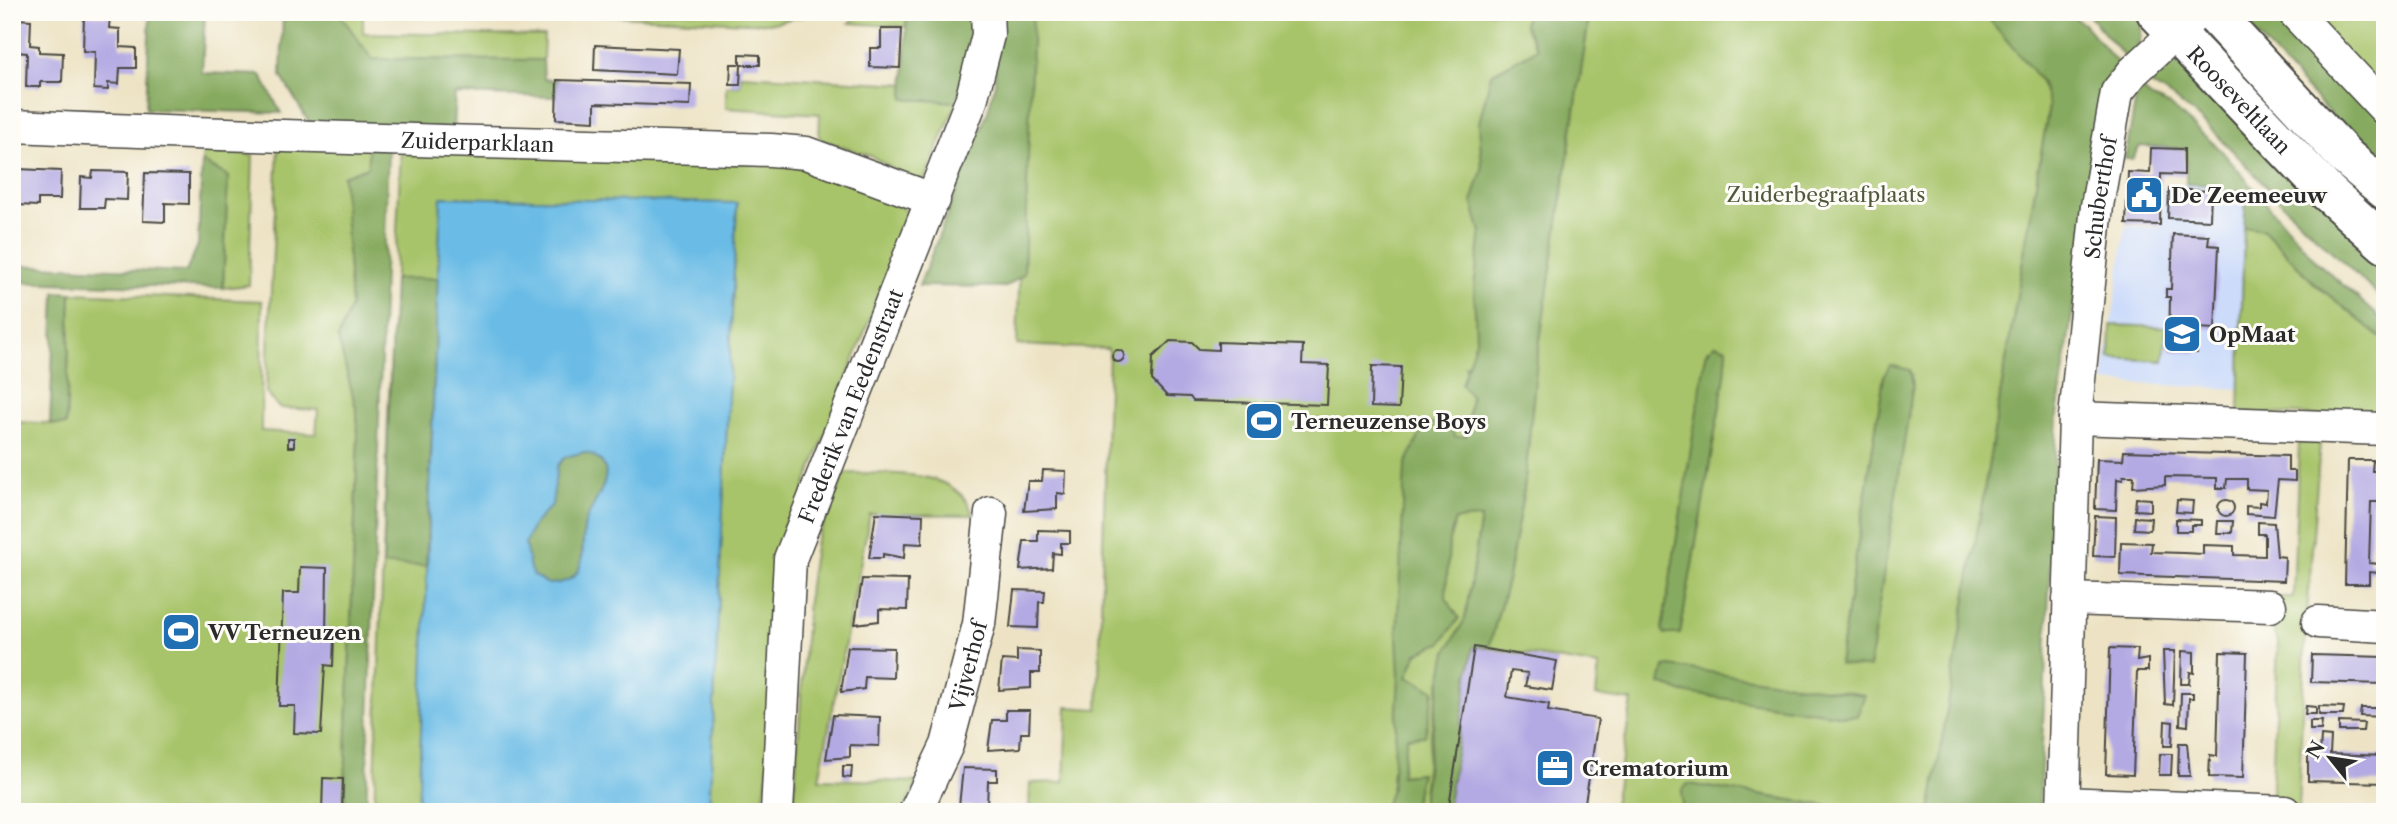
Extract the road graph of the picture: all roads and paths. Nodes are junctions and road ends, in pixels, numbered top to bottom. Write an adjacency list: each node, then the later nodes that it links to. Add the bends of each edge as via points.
1 (987, 12): 8 (street, Frederik van Eedenstraat, via 988,35 971,101)
2 (2212, 12): 7 (main road, Rooseveltlaan, via 2346,157)
3 (2294, 12): 5 (street)
4 (2176, 19): 9 (main road, Rooseveltlaan, via 2324,189); 10 (street, Schuberthof, via 2117,92 2097,206)
5 (2385, 109)
6 (12, 126): 8 (street, Zuiderparklaan, via 267,138 771,150 806,153)
7 (2385, 190)
8 (934, 200): 18 (street, Frederik van Eedenstraat, via 790,559)
9 (2385, 244)
10 (2075, 418): 11 (street); 13 (street, Schuberthof)
11 (2385, 429)
12 (991, 513): 19 (street, Vijverhof, via 979,624 947,745)
13 (2069, 599): 14 (street); 17 (street, Schuberthof)
14 (2270, 606)
15 (2318, 622): 16 (street)
16 (2385, 626)
17 (2063, 807): 20 (street)
18 (777, 812)
19 (915, 812)
20 (2285, 812)

